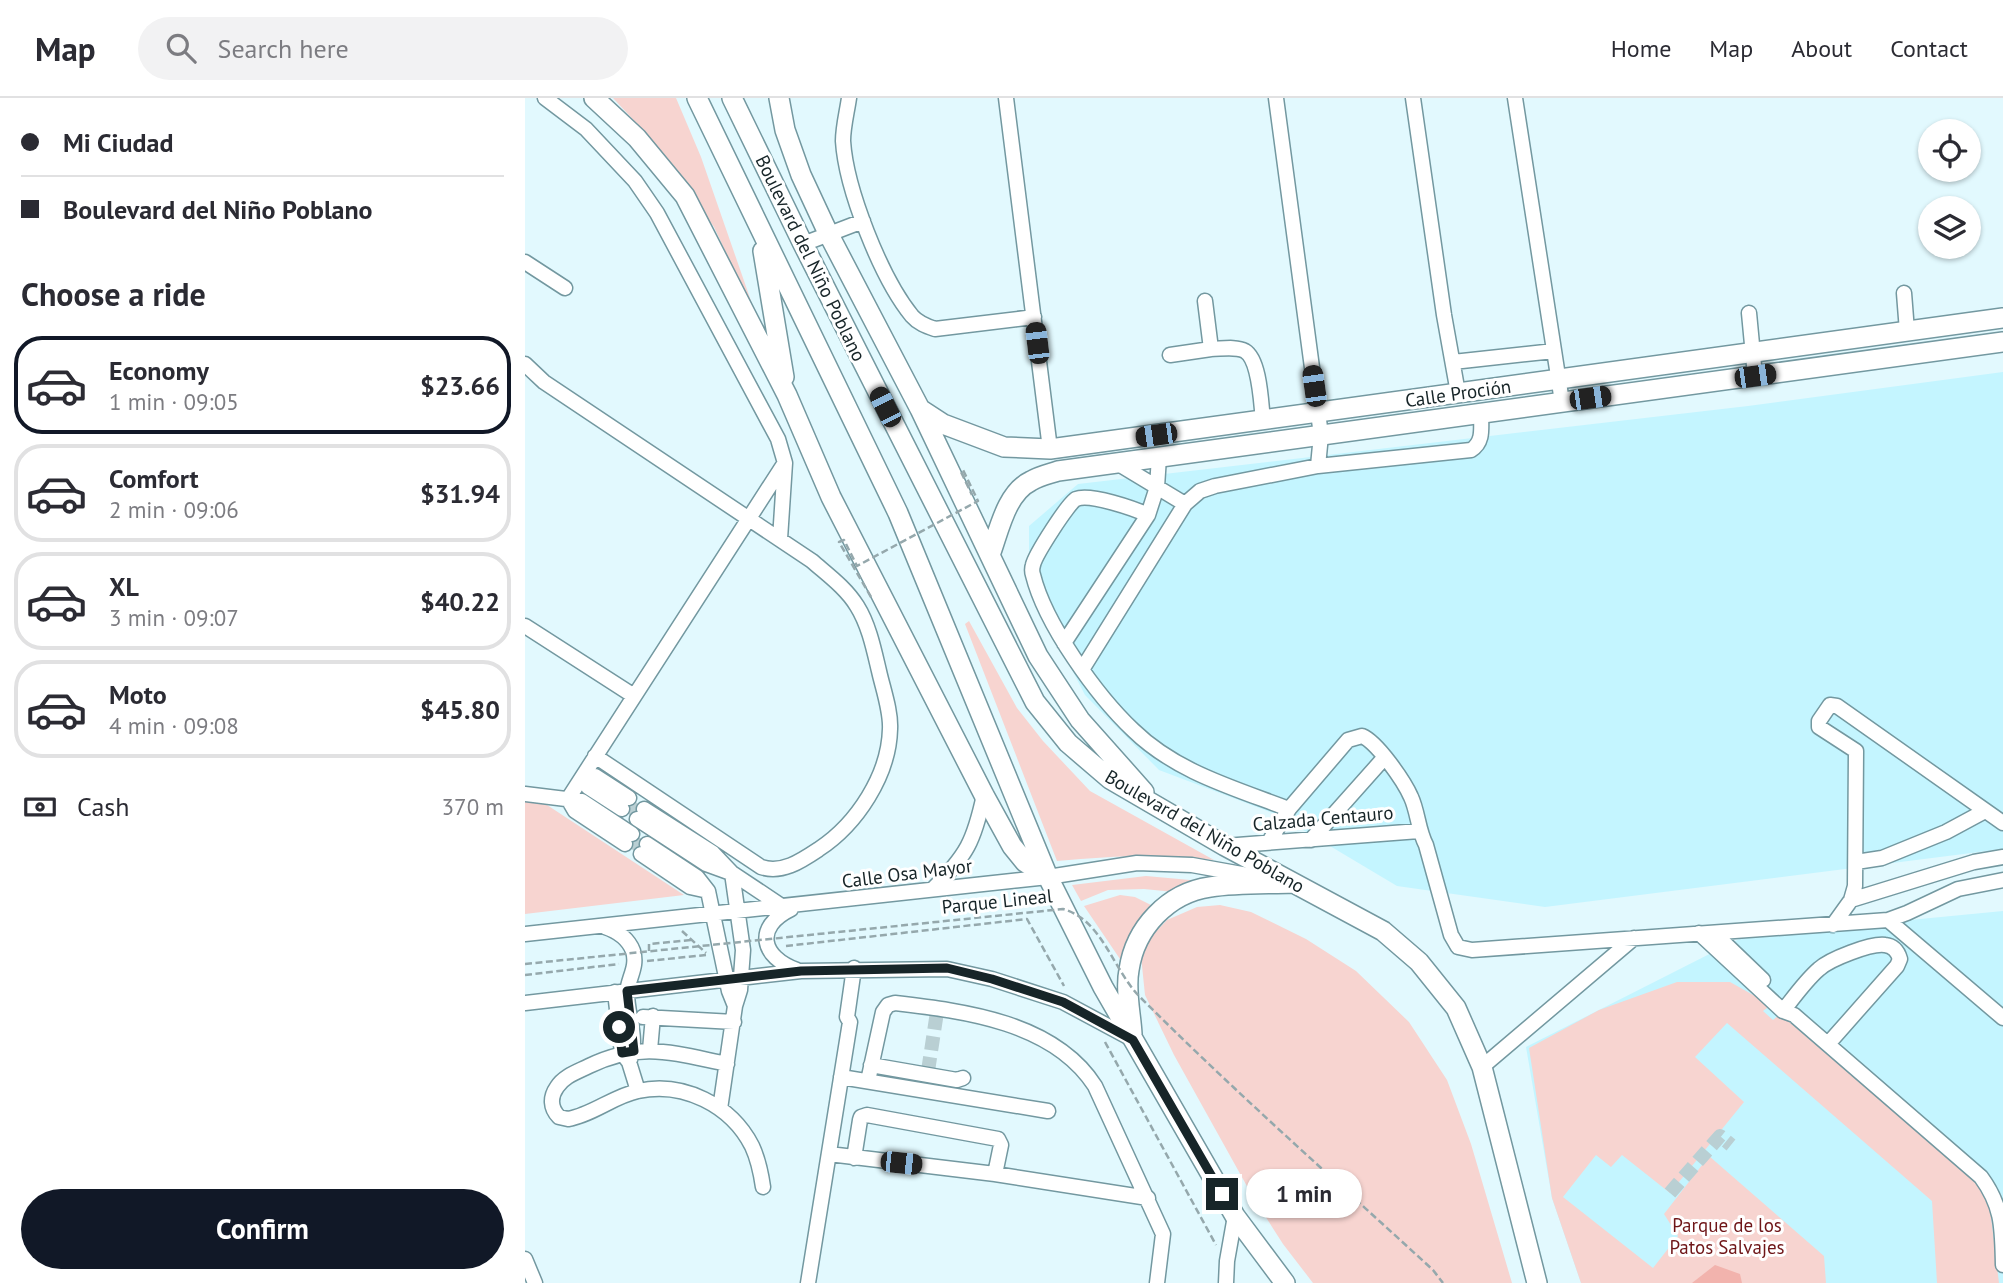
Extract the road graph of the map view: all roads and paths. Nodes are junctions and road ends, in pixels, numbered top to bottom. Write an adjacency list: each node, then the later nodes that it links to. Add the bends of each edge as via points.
1 (545, 98): 44 (street, via 613,156 657,213 778,439)
2 (594, 98): 34 (main road, via 637,138 685,196)
3 (697, 98): 12 (main road, Boulevard del Niño Poblano)
4 (732, 98): 14 (main road, Boulevard del Niño Poblano)
5 (779, 98): 13 (main road, via 789,141)
6 (849, 98): 11 (street, via 843,140 855,204)
7 (1006, 98): 20 (street)
8 (1276, 98): 38 (street)
9 (1413, 98): 28 (street)
10 (1515, 98): 25 (street)
11 (863, 221): 13 (street); 20 (street, via 890,280 922,325 935,329)
12 (759, 229): 34 (main road); 83 (main road, Boulevard del Niño Poblano, via 898,513)
13 (828, 233): 14 (street); 37 (main road)
14 (803, 244): 69 (main road, Boulevard del Niño Poblano, via 1035,702 1068,743 1110,779)
15 (525, 262): 16 (street)
16 (565, 288)
17 (1903, 293): 22 (street)
18 (1205, 301): 24 (street)
19 (1749, 313): 26 (street)
20 (1034, 317): 42 (street)
21 (2003, 318): 22 (main road, Calle Proción)
22 (1907, 331): 26 (main road, Calle Proción)
23 (2003, 342): 30 (main road, Calle Proción)
24 (1211, 349): 27 (street); 40 (street, via 1238,349 1253,360)
25 (1554, 351): 28 (street); 31 (street)
26 (1752, 352): 30 (street); 31 (main road, Calle Proción)
27 (1170, 355)
28 (1453, 362): 33 (street)
29 (525, 364): 51 (street, via 544,382)
30 (1755, 376): 35 (main road, Calle Proción)
31 (1559, 379): 32 (main road, Calle Proción); 35 (street)
32 (1523, 384): 33 (main road, Calle Proción); 36 (main road)
33 (1458, 393): 38 (main road, Calle Proción)
34 (787, 396): 66 (main road, via 831,497)
35 (1562, 402): 36 (main road, Calle Proción)
36 (1527, 407): 39 (main road, Calle Proción)
37 (921, 409): 42 (main road, Calle Proción, via 943,424 1004,447); 53 (main road)
38 (1318, 412): 40 (main road, Calle Proción); 41 (street)
39 (1481, 413): 41 (main road, Calle Proción); 46 (street, via 1480,440 1471,450)
40 (1262, 420): 42 (main road, Calle Proción)
41 (1321, 435): 43 (main road, Calle Proción); 46 (street)
42 (1050, 449)
43 (1159, 457): 45 (main road, Calle Proción); 47 (street)
44 (785, 463): 51 (street); 52 (street)
45 (1118, 463): 47 (street); 53 (main road, Calle Proción, via 1058,471 1029,481 1007,509)
46 (1318, 467): 49 (street, via 1215,486)
47 (1157, 487): 49 (street); 50 (street)
48 (972, 495): 56 (path, bridge, via 963,470 978,500 857,566 844,540 839,542)
49 (1185, 504): 55 (street)
50 (1149, 515): 54 (street); 59 (street, via 1082,498 1071,503 1032,571 1045,609)
51 (749, 518): 52 (street); 61 (street)
52 (780, 539): 57 (street, via 841,585)
53 (990, 555): 69 (main road, via 1038,656 1080,720)
54 (1107, 578): 55 (street); 59 (street)
55 (1130, 593): 60 (street)
56 (870, 597): 57 (street)
57 (858, 607): 62 (street, via 873,646 890,728 885,754 864,803 840,832 806,858 781,869 761,867)
58 (525, 626): 61 (street)
59 (1065, 643): 60 (street)
60 (1083, 668): 70 (street, via 1134,732 1176,763)
61 (634, 696): 62 (street)
62 (595, 756): 64 (street)
63 (1384, 758): 70 (street, via 1369,739 1355,736); 74 (street, via 1412,799); 76 (street)
64 (583, 776): 67 (street); 68 (street, via 596,776)
65 (525, 794): 67 (street)
66 (984, 795): 83 (main road, via 1024,862); 86 (street, via 977,825 959,863)
67 (568, 799): 75 (street, via 575,811)
68 (626, 804)
69 (1159, 809): 78 (main road, Boulevard del Niño Poblano)
70 (1289, 809): 77 (street)
71 (1985, 811): 73 (street); 81 (street, via 1882,858); 81 (street, via 1830,705 1819,727 1856,751)
72 (641, 814): 82 (street)
73 (2003, 823)
74 (1419, 831): 76 (street, Calzada Centauro); 98 (street, Calzada Centauro, via 1458,947 1472,950)
75 (629, 839)
76 (1311, 840): 77 (street, Calzada Centauro)
77 (1269, 842): 78 (street, Calzada Centauro)
78 (1225, 846): 85 (main road, Boulevard del Niño Poblano)
79 (644, 849): 91 (street, via 690,887 708,891)
80 (2003, 857): 87 (street)
81 (1856, 862): 87 (street)
82 (732, 873): 89 (street); 90 (street)
83 (1048, 877): 85 (street, Calle Osa Mayor, via 1137,863 1192,865); 86 (street, Calle Osa Mayor); 112 (main road, Boulevard del Niño Poblano)
84 (2003, 880): 93 (street, Calzada Centauro, via 1958,889)
85 (1293, 883): 112 (main road, via 1210,887 1187,893 1159,911 1142,932 1129,969); 118 (main road, Boulevard del Niño Poblano, via 1383,931 1419,962 1456,1009)
86 (933, 889): 88 (street, Calle Osa Mayor)
87 (1851, 900): 94 (street)
88 (799, 905): 89 (street, Calle Osa Mayor); 103 (street, via 773,922 767,941 773,956)
89 (783, 907): 90 (street, Calle Osa Mayor)
90 (738, 911): 91 (street, Calle Osa Mayor); 104 (street, via 743,950)
91 (713, 915): 95 (street, Calle Osa Mayor); 104 (street)
92 (1027, 919): 105 (path)
93 (1888, 920): 94 (street, Calzada Centauro); 109 (street)
94 (1833, 925): 96 (street, Calzada Centauro)
95 (603, 926): 97 (street, Calle Osa Mayor); 106 (street, via 622,935 633,951 634,970)
96 (1707, 933): 98 (street, Calzada Centauro); 108 (street)
97 (525, 934)
98 (1634, 939): 118 (street)
99 (692, 940): 100 (path, bridge, via 649,944)
100 (649, 951): 101 (path, Parque Lineal, bridge); 140 (path, Parque Lineal, bridge, via 1063,909 1073,912 1086,920 1102,941 1127,985)
101 (525, 964)
102 (859, 968): 103 (street); 112 (street, via 947,968 992,979 1063,1002); 119 (street, via 847,1017 850,1023)
103 (801, 971): 104 (street)
104 (734, 978): 106 (street); 110 (street)
105 (1066, 991)
106 (621, 992): 107 (street); 115 (street)
107 (526, 1004)
108 (1789, 1010): 113 (street); 113 (street, via 1819,968 1878,945 1898,953 1897,965)
109 (2003, 1018)
110 (734, 1022): 114 (street, via 648,1017); 116 (street)
111 (1104, 1040): 133 (path)
112 (1133, 1040): 130 (main road, Boulevard del Niño Poblano)
113 (1828, 1044): 131 (street, via 1981,1177 2000,1209)
114 (650, 1050): 115 (street); 116 (street)
115 (628, 1055): 122 (street); 122 (street, via 606,1058 565,1078 553,1094 552,1106 563,1119 573,1118)
116 (727, 1064): 123 (street)
117 (871, 1065): 120 (street); 121 (street); 129 (street, via 883,1012 895,1003 980,1016 1034,1036 1076,1062 1095,1086)
118 (1482, 1067): 141 (main road, Boulevard del Niño Poblano)
119 (841, 1077): 121 (street); 125 (street)
120 (963, 1078)
121 (868, 1081): 124 (street)
122 (638, 1091): 123 (street, via 681,1091)
123 (720, 1109): 128 (street, via 753,1147)
124 (1048, 1111)
125 (829, 1154): 126 (street); 136 (street)
126 (854, 1158): 127 (street); 127 (street, via 861,1117 867,1115 998,1139 1001,1145)
127 (995, 1174): 129 (street)
128 (763, 1187)
129 (1148, 1198): 137 (street, via 1163,1234)
130 (1235, 1216): 133 (street); 139 (main road, Boulevard del Niño Poblano)
131 (2003, 1256): 134 (street)
132 (525, 1259): 135 (street)
133 (1227, 1261): 138 (street)
134 (2003, 1265)
135 (535, 1283)
136 (808, 1283)
137 (1157, 1283)
138 (1226, 1283)
139 (1285, 1283)
140 (1443, 1283)
141 (1537, 1283)

